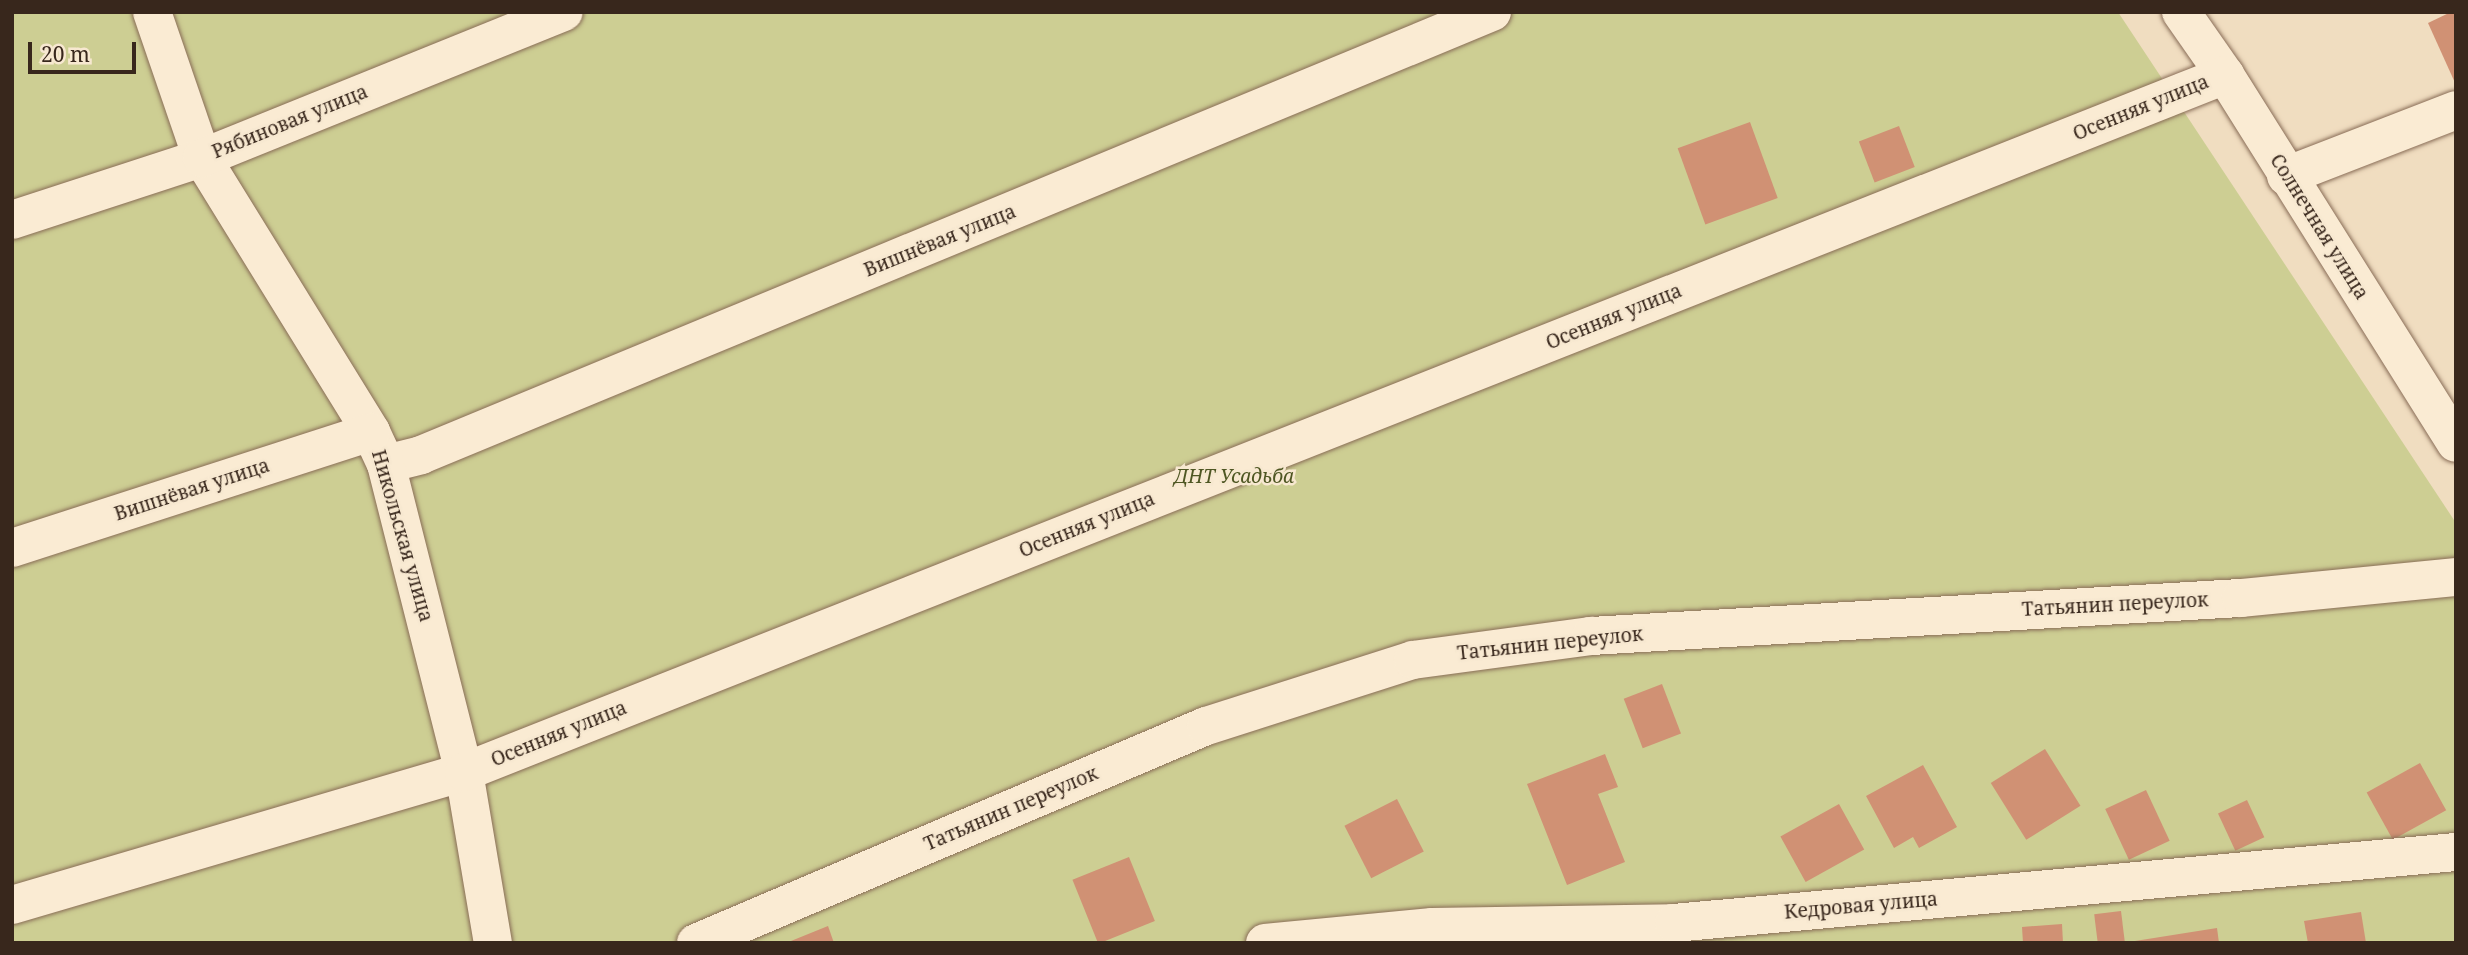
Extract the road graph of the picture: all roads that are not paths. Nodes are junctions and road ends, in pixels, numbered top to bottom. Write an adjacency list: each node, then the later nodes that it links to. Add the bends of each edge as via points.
1 (152, 12): 7 (street, Никольская улица)
2 (564, 12): 7 (street, Рябиновая улица)
3 (1492, 12): 11 (street, Вишнёвая улица, via 434,450)
4 (2182, 12): 5 (street, Солнечная улица)
5 (2225, 75): 8 (street, Солнечная улица); 14 (street, Осенняя улица)
6 (2456, 110): 8 (street)
7 (202, 158): 9 (street, Рябиновая улица); 11 (street, Никольская улица)
8 (2286, 176): 10 (street, Солнечная улица)
9 (12, 220)
10 (2456, 443)
11 (378, 448): 12 (street, Вишнёвая улица); 14 (street, Никольская улица)
12 (12, 548)
13 (2456, 577): 18 (street, Татьянин переулок, via 2241,598 1591,636 1413,660 1206,726)
14 (464, 772): 16 (street, Осенняя улица); 17 (street, Никольская улица)
15 (2456, 852): 19 (street, Кедровая улица, via 1674,923 1432,927)
16 (12, 905)
17 (493, 943)
18 (696, 943)
19 (1265, 943)

